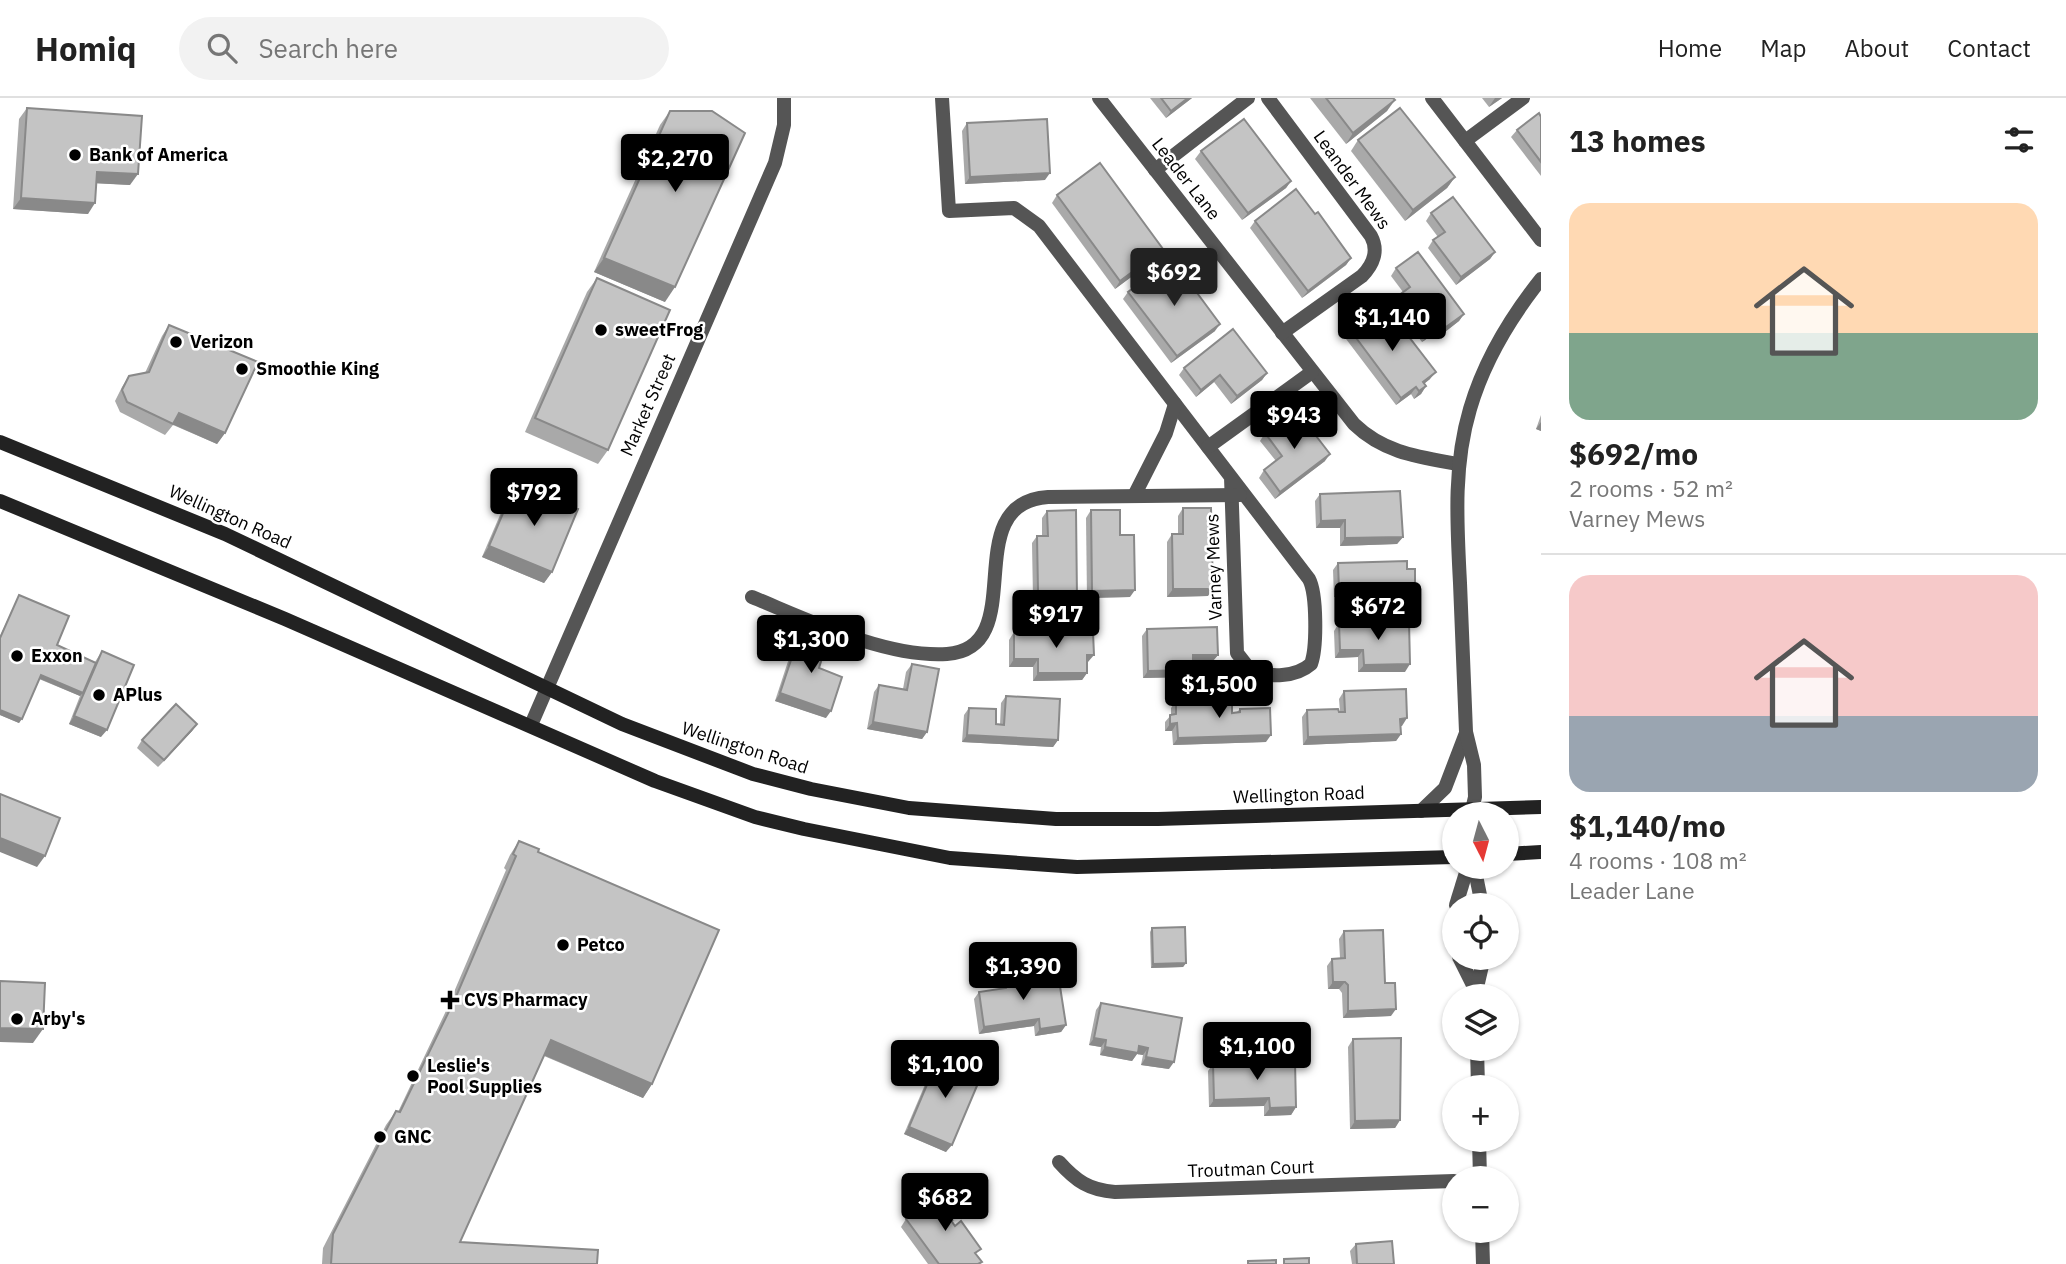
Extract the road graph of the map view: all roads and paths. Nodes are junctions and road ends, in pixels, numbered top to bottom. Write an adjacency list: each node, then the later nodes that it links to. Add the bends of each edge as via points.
1 (784, 98): 22 (street, Market Street, via 784,125 775,163)
2 (942, 98): 14 (street, Varney Mews, via 949,211 1001,206 1014,208 1033,221)
3 (1099, 98): 9 (street, Leader Lane)
4 (1248, 98): 9 (street)
5 (1268, 98): 12 (street, Leander Mews, via 1371,236 1375,249 1362,276)
6 (1432, 98): 8 (street)
7 (1523, 98): 8 (street)
8 (1465, 141): 10 (street)
9 (1155, 170): 12 (street, Leader Lane)
10 (1541, 240)
11 (1541, 279): 17 (street, via 1489,360 1470,409)
12 (1282, 333): 13 (street, Leader Lane)
13 (1312, 372): 16 (street); 17 (street, Leader Lane, via 1368,438 1398,452)
14 (1175, 404): 16 (street, Varney Mews); 19 (street, via 1167,433)
15 (0, 442): 22 (main road, Wellington Road, via 225,534)
16 (1208, 447): 18 (street, Varney Mews, via 1231,477)
17 (1458, 464): 24 (street)
18 (1238, 495): 18 (street, Varney Mews, via 1237,653 1244,665 1259,673 1298,672 1311,664 1315,650 1312,583); 19 (street, Varney Mews)
19 (1134, 496): 21 (street, Varney Mews, via 1037,498 1021,504 1010,515 999,541 990,622 974,643 949,654 889,646 814,623)
20 (0, 501): 23 (main road)
21 (752, 597)
22 (547, 686): 23 (street, Market Street); 28 (main road, Wellington Road, via 634,729 753,774 909,808 1124,820)
23 (531, 725): 32 (main road, via 655,780 755,817 847,840 950,858 1077,867)
24 (1466, 732): 25 (street, via 1474,765); 28 (street, via 1445,788)
25 (1474, 802)
26 (1541, 807): 27 (main road, Wellington Road)
27 (1519, 808)
28 (1421, 811): 29 (main road, Wellington Road)
29 (1442, 811)
30 (1541, 852): 31 (main road)
31 (1519, 853)
32 (1442, 857)
33 (1059, 1162): 34 (street, Troutman Court, via 1072,1178 1090,1188 1115,1192)
34 (1442, 1181)
35 (1482, 1243): 36 (street)
36 (1483, 1264)

